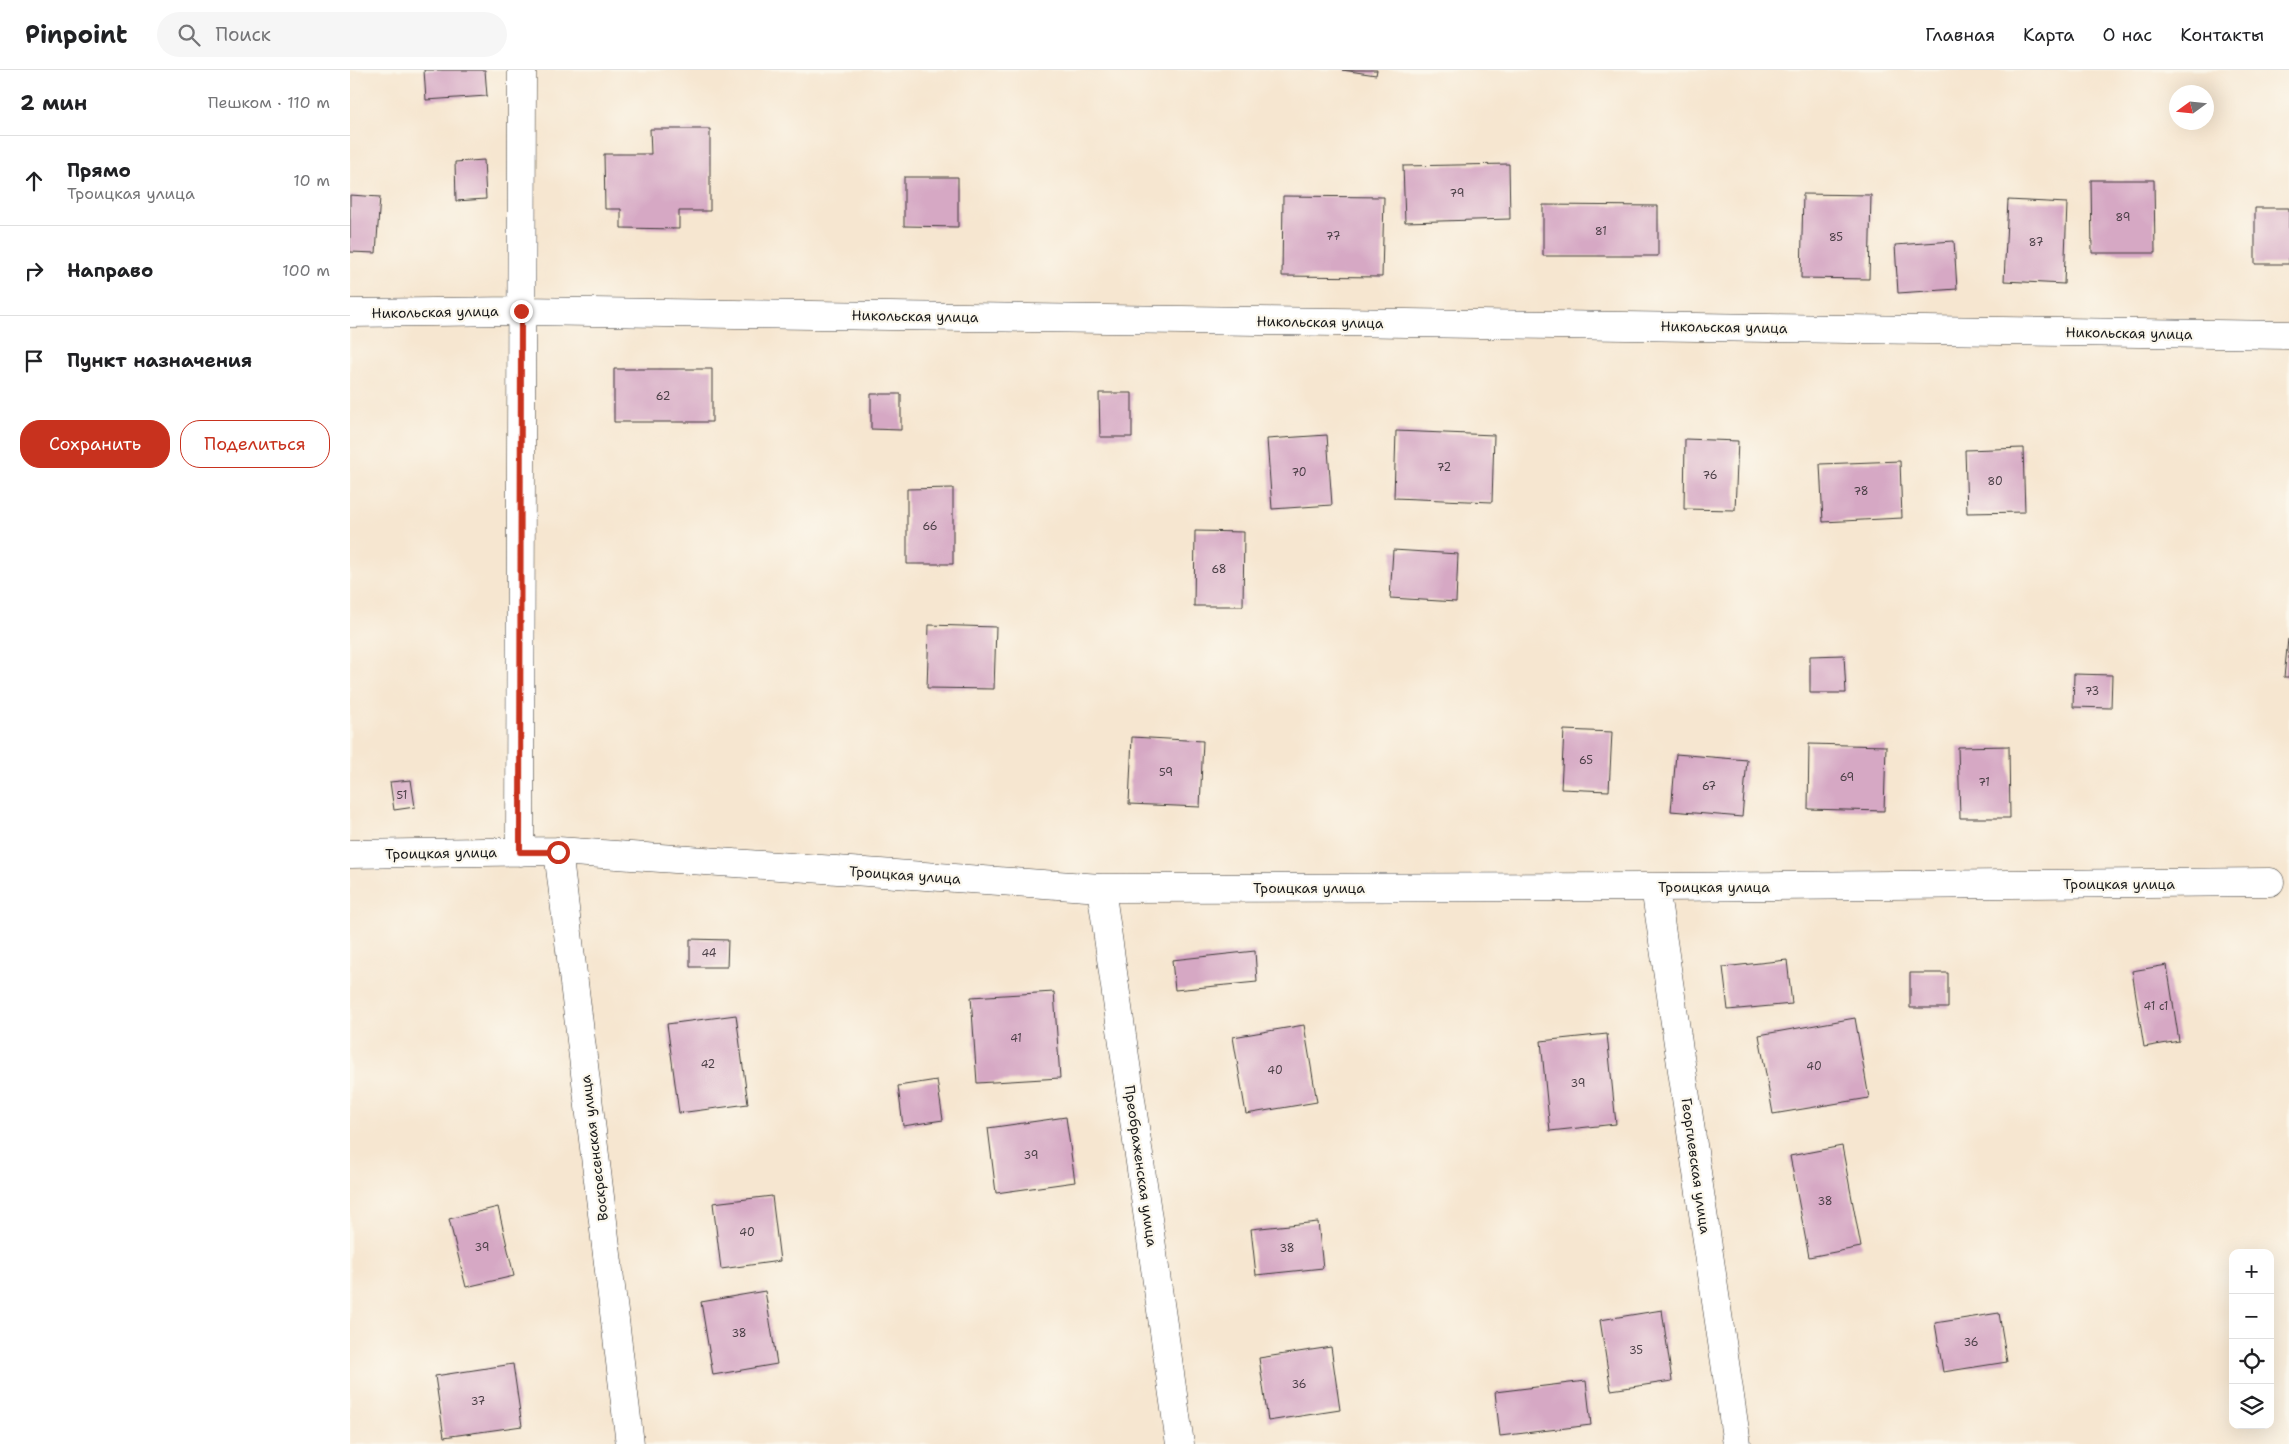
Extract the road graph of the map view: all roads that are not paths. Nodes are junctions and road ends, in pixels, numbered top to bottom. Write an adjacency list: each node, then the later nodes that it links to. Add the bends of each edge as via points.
1 (522, 70): 2 (street)
2 (521, 311): 3 (street, Никольская улица); 4 (street, Никольская улица); 5 (street)
3 (350, 313)
4 (2289, 335)
5 (520, 852): 6 (street, Троицкая улица); 7 (street, Троицкая улица)
6 (558, 852): 10 (street, Троицкая улица); 11 (street, Воскресенская улица)
7 (350, 854)
8 (2270, 882): 9 (street, Троицкая улица)
9 (1655, 887): 10 (street, Троицкая улица); 13 (street, Георгиевская улица)
10 (1101, 888): 12 (street, Преображенская улица)
11 (630, 1444)
12 (1180, 1444)
13 (1737, 1444)

